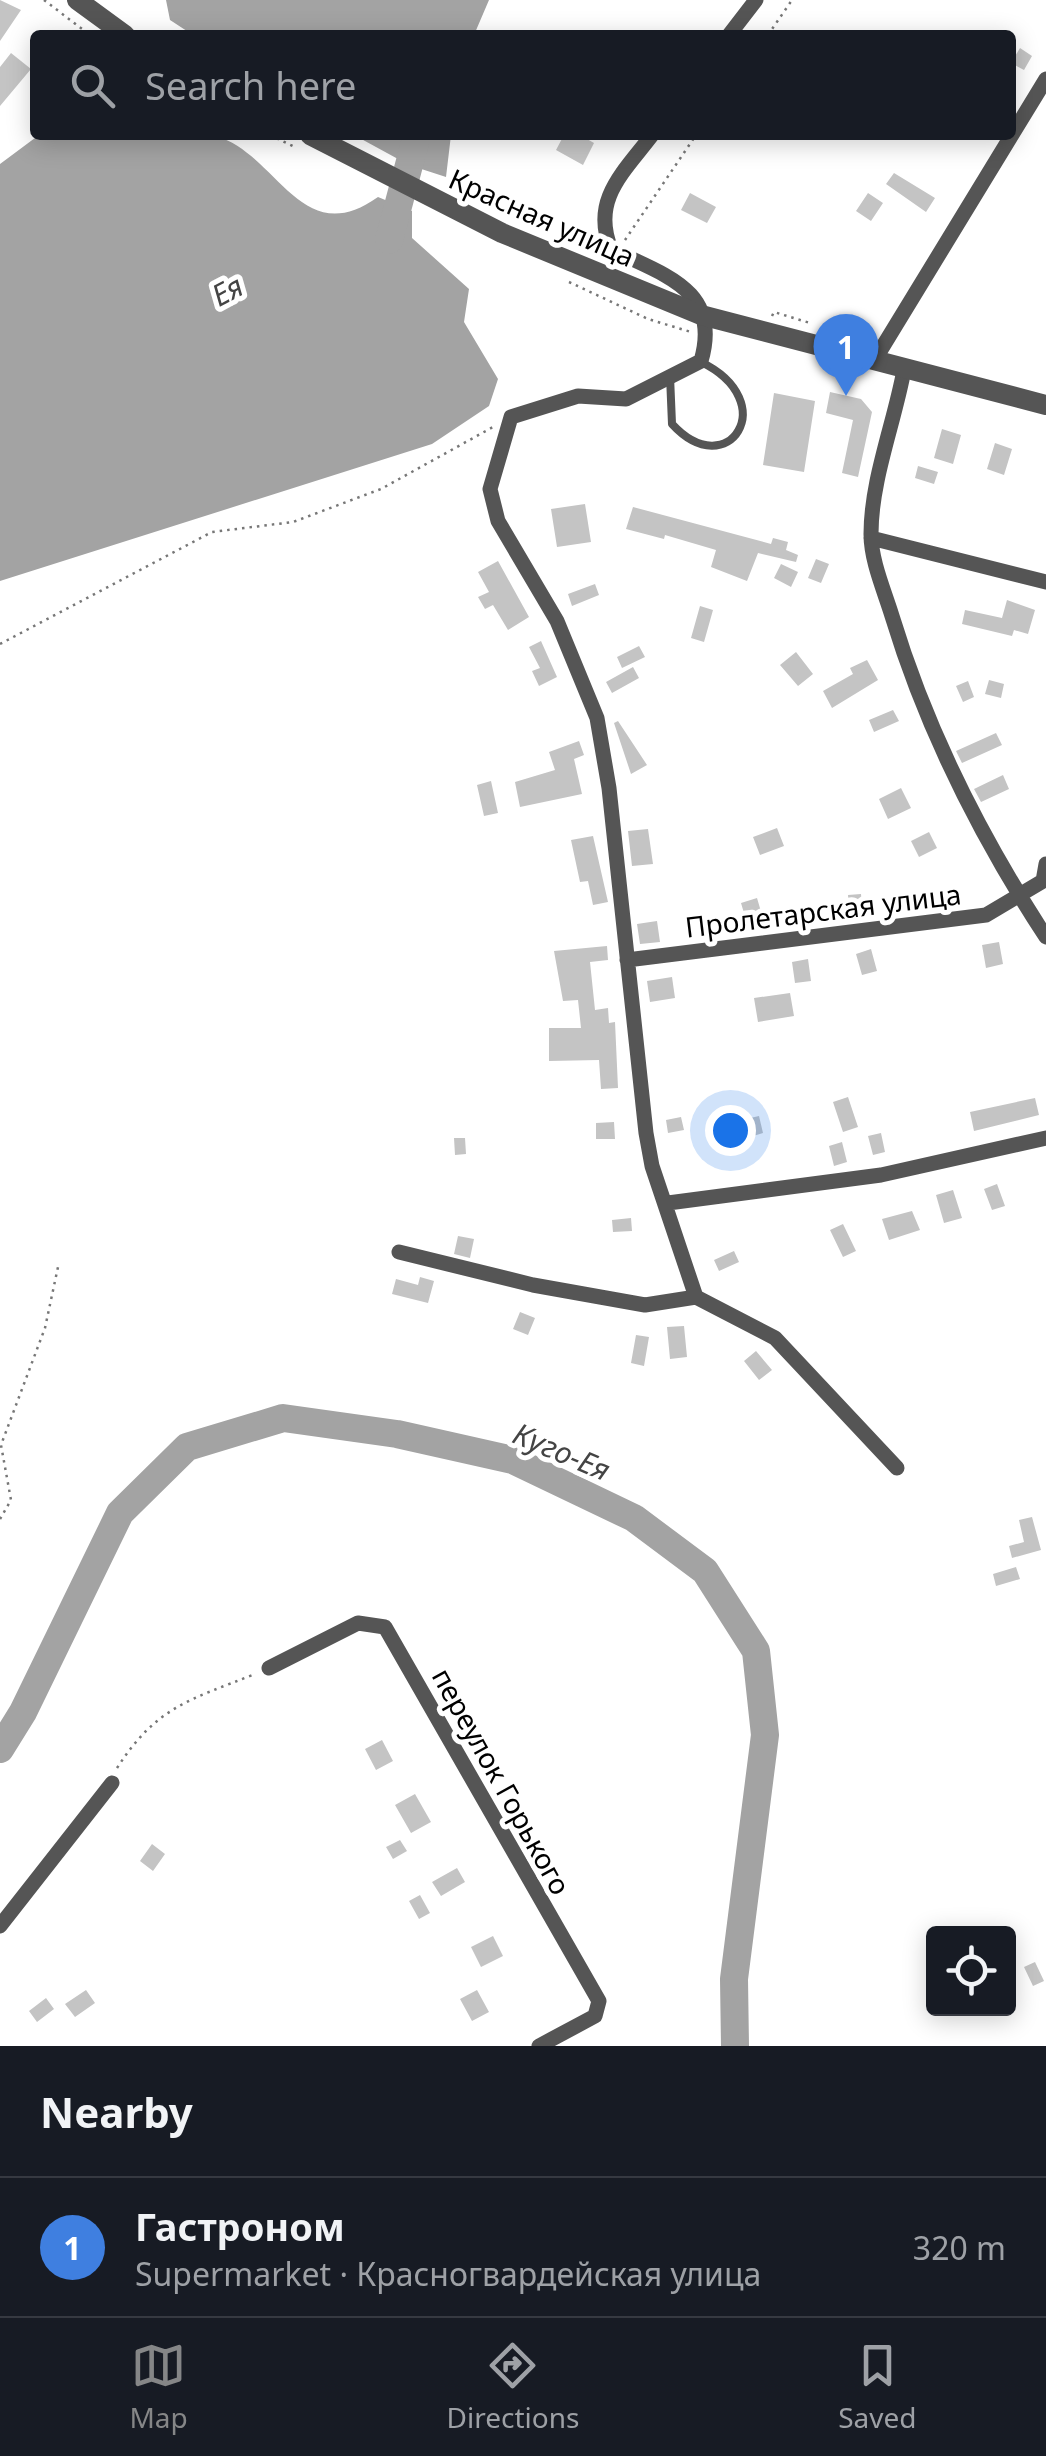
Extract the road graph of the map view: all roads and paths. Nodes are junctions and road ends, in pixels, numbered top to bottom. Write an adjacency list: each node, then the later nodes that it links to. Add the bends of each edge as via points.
1 (44, 0): 5 (path)
2 (756, 0): 7 (street)
3 (792, 0): 8 (path)
4 (82, 1): 6 (street)
5 (106, 30)
6 (107, 30)
7 (733, 30)
8 (771, 30)
9 (1046, 79): 10 (street)
10 (1016, 128)
11 (320, 140): 16 (street, Красная улица, via 605,287)
12 (648, 140): 15 (street, via 609,194 600,223)
13 (692, 140): 15 (path)
14 (1009, 140): 17 (street)
15 (618, 253): 16 (street, via 682,282)
16 (701, 315): 17 (street, Красная улица); 18 (street, via 708,336)
17 (874, 360): 19 (street, Красная улица)
18 (701, 362): 20 (street); 20 (lane, via 727,374 743,398 742,424 730,441 708,448 689,442 672,424)
19 (904, 370): 21 (street, Красная улица); 23 (street)
20 (670, 376): 22 (street, via 626,400 578,396)
21 (1046, 405)
22 (512, 417): 25 (path, via 381,489 293,522 212,532); 29 (street, via 490,489 498,521 557,621 597,718)
23 (871, 538): 24 (street); 27 (street, via 916,695)
24 (1046, 582)
25 (0, 644)
26 (1046, 864): 27 (street, via 1043,880)
27 (1018, 895): 28 (street); 29 (street, Пролетарская улица, via 986,915)
28 (1046, 938)
29 (627, 960): 31 (street, via 649,1150)
30 (1046, 1138): 31 (street, via 881,1175)
31 (668, 1203): 34 (street)
32 (398, 1252): 34 (street, via 645,1305)
33 (58, 1267): 36 (path, via 45,1328 1,1445 11,1500)
34 (696, 1297): 35 (street, via 775,1338)
35 (897, 1468)
36 (0, 1519)
37 (269, 1668): 38 (path, via 164,1713 140,1732); 40 (street, переулок Горького, via 358,1624 385,1627 599,2000 595,2016)
38 (112, 1783): 39 (street)
39 (0, 1926)
40 (539, 2046)

